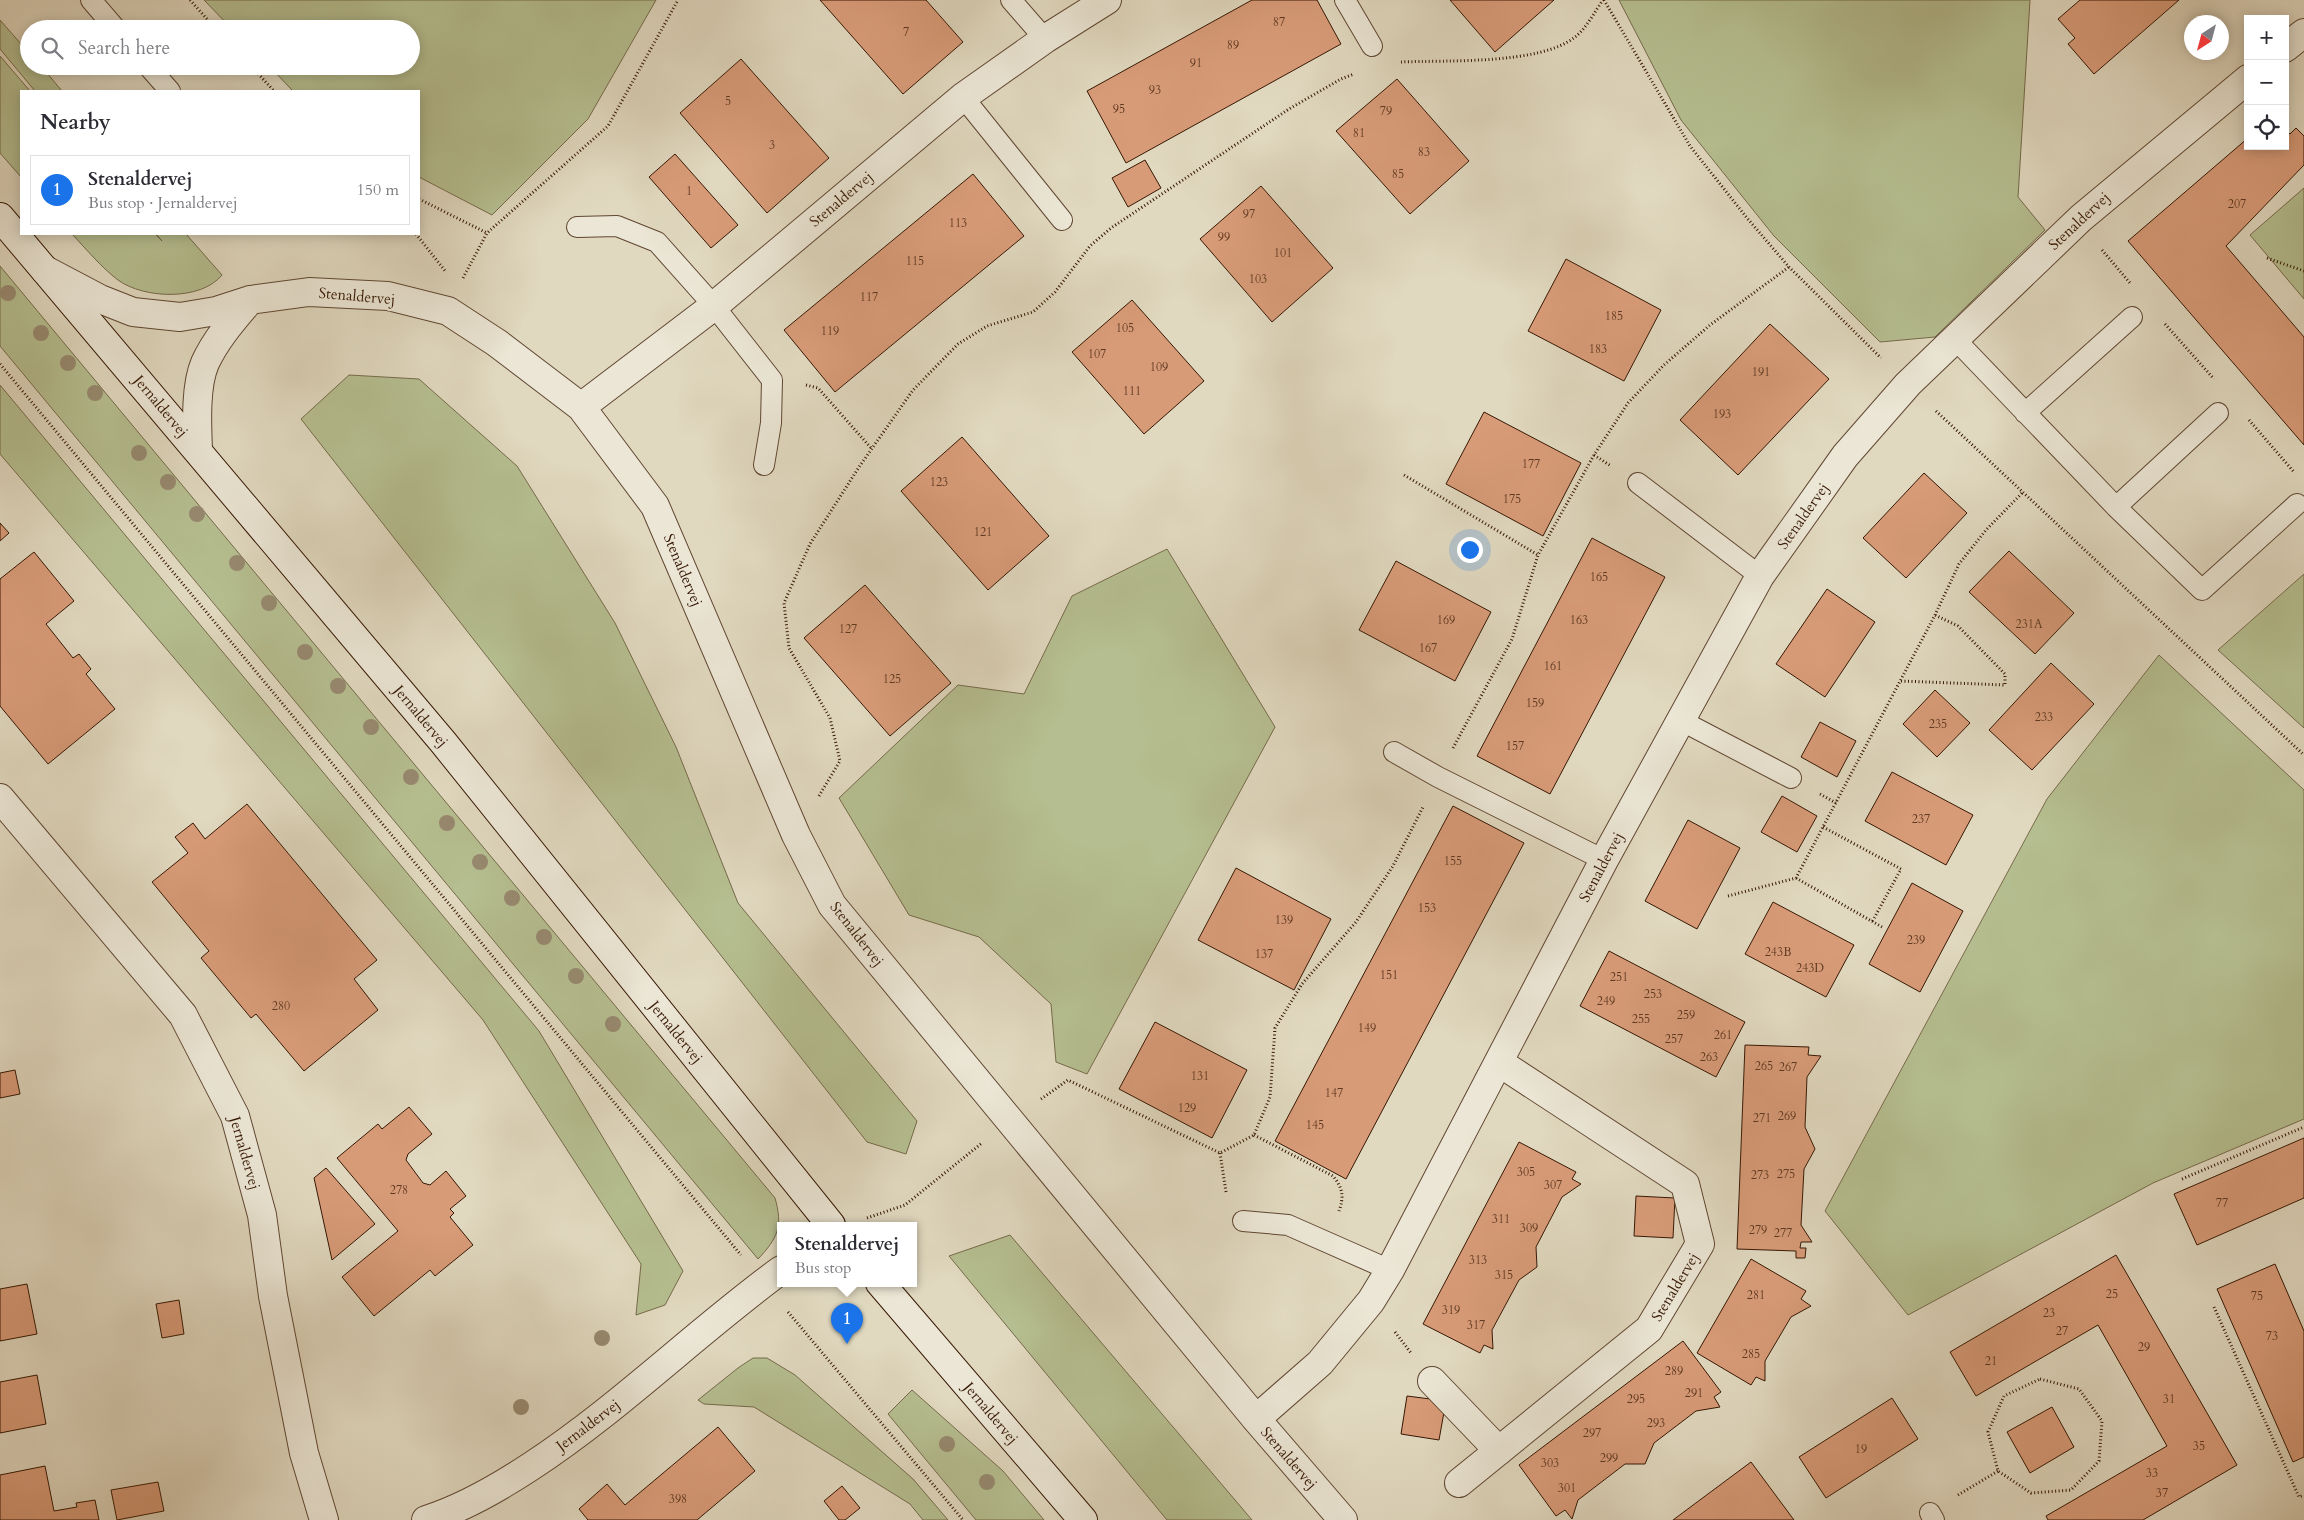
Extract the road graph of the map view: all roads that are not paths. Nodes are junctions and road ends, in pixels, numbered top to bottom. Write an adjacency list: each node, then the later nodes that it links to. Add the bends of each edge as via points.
1 (92, 0): 5 (lane)
2 (1011, 0): 7 (lane)
3 (1107, 0): 7 (street, Stenaldervej)
4 (1346, 0): 9 (lane)
5 (109, 20)
6 (2304, 33): 8 (street)
7 (1045, 39): 13 (street, Stenaldervej)
8 (2289, 45)
9 (1372, 46)
10 (156, 75): 12 (lane)
11 (2244, 82): 21 (street, Stenaldervej, via 2109,193)
12 (169, 90)
13 (963, 97): 15 (lane); 19 (street, Stenaldervej)
14 (0, 217): 17 (street, Jernaldervej)
15 (1062, 220)
16 (577, 227): 19 (lane, via 616,226 656,242)
17 (45, 270): 18 (street, Stenaldervej, via 133,312 180,317); 25 (street, Jernaldervej)
18 (250, 300): 22 (street, Stenaldervej, via 309,292 388,296 448,311 497,343); 25 (street, via 219,337 204,365 196,409)
19 (714, 306): 22 (street, Stenaldervej); 26 (lane, via 772,380 771,423)
20 (2132, 317): 23 (lane)
21 (1954, 338): 23 (lane); 30 (street, Stenaldervej, via 1908,384 1845,456)
22 (581, 408): 43 (street, Stenaldervej, via 655,506 796,835 832,905)
23 (2025, 413): 29 (lane)
24 (2218, 413): 29 (lane)
25 (198, 450): 38 (street, Jernaldervej, via 443,742)
26 (764, 465)
27 (1638, 483): 30 (lane)
28 (2297, 504): 29 (lane, via 2202,590)
29 (2116, 506)
30 (1760, 576): 31 (street, Stenaldervej)
31 (1680, 720): 33 (lane); 35 (street, Stenaldervej)
32 (1394, 752): 35 (lane)
33 (1791, 778)
34 (0, 798): 46 (street, Jernaldervej, via 183,1015 235,1116 262,1215 273,1296 304,1453)
35 (1604, 860): 36 (street, Stenaldervej)
36 (1500, 1063): 39 (street, Stenaldervej); 44 (street, Stenaldervej, via 1686,1184 1700,1244 1649,1329)
37 (1243, 1220): 39 (lane, via 1288,1224)
38 (829, 1222)
39 (1390, 1270): 43 (street, Stenaldervej, via 1371,1301 1320,1363)
40 (772, 1276): 47 (street, Jernaldervej, via 565,1444 500,1487)
41 (883, 1287): 48 (street, Jernaldervej)
42 (1432, 1381): 44 (street)
43 (1256, 1419): 49 (street, Stenaldervej)
44 (1499, 1451): 45 (street, Stenaldervej)
45 (1459, 1483)
46 (324, 1520)
47 (426, 1520)
48 (1083, 1520)
49 (1343, 1520)

